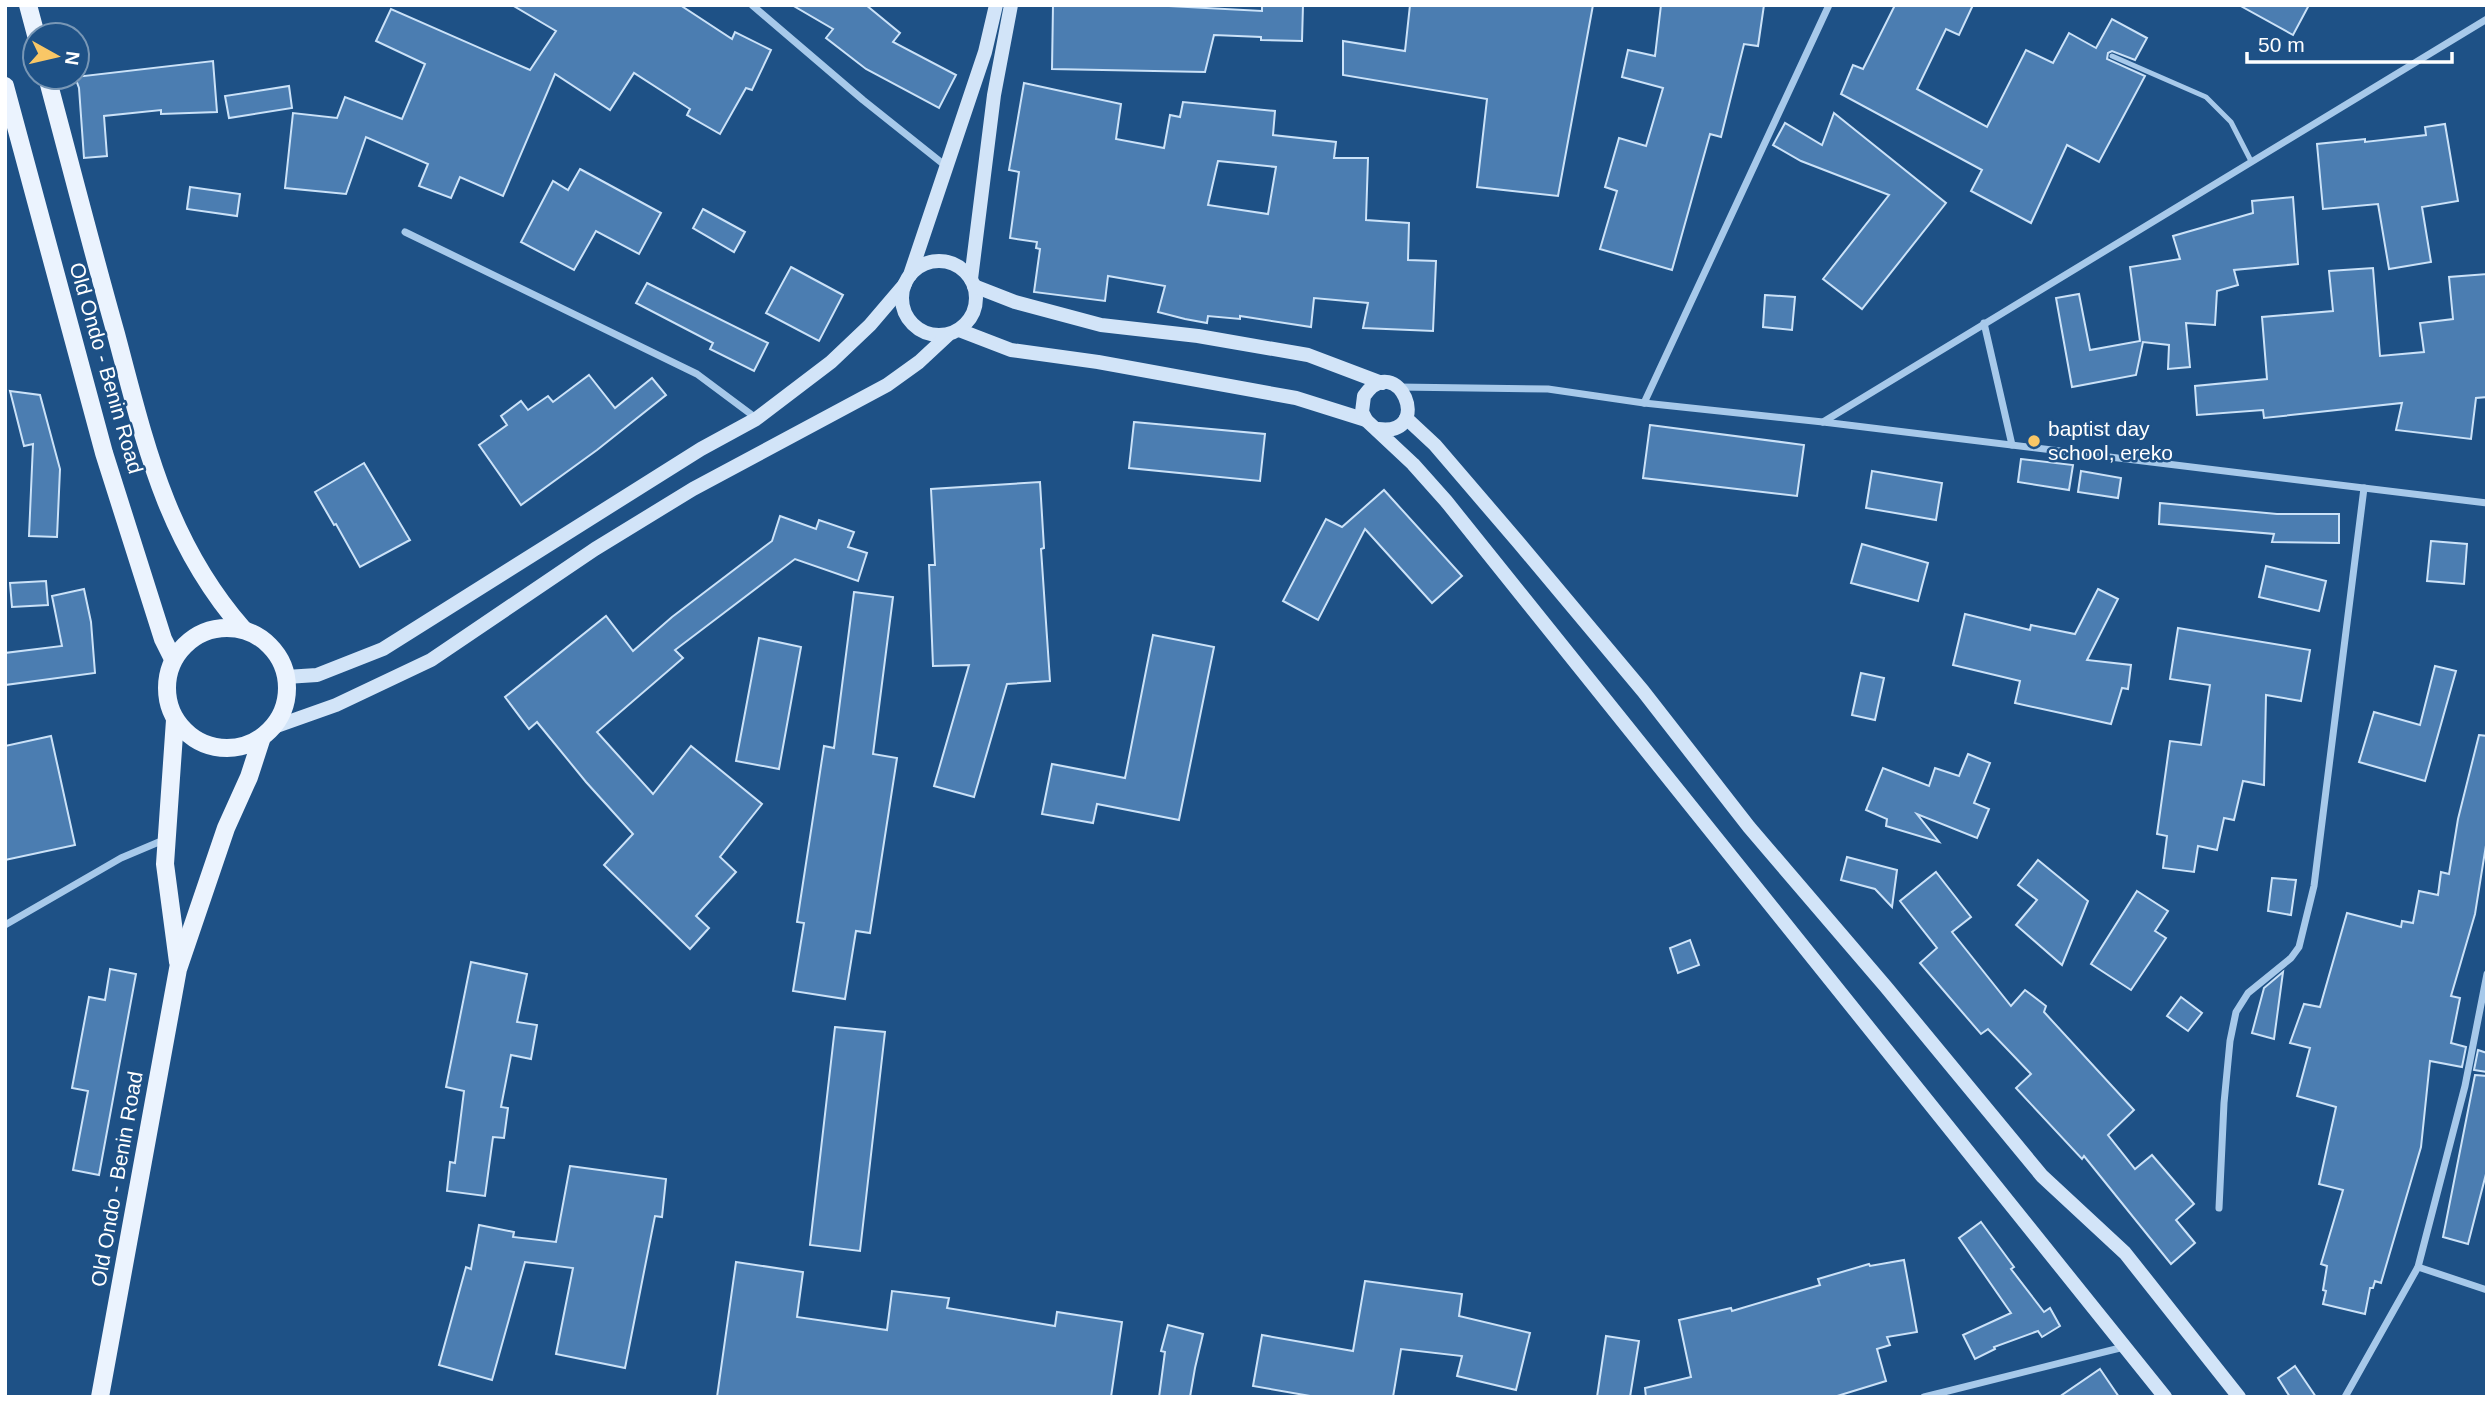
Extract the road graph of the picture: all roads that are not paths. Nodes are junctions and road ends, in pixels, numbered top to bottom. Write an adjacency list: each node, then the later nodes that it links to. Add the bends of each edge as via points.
1 (752, 5): 10 (street)
2 (996, 5): 10 (street)
3 (1011, 5): 13 (street, via 994,95)
4 (1829, 5): 18 (street)
5 (2487, 19): 9 (street)
6 (2112, 57): 9 (lane, via 2206,97 2231,122)
7 (5, 86): 28 (main road, Old Ondo - Benin Road, via 104,453)
8 (51, 91): 27 (main road, Old Ondo - Benin Road, via 151,464 175,526 217,599)
9 (2251, 161): 14 (street)
10 (947, 167): 12 (street)
11 (405, 232): 20 (street, via 697,374)
12 (907, 280): 13 (street, via 924,264 942,261 959,267); 15 (street, via 902,295 907,318 925,333); 20 (street, via 831,362)
13 (973, 283): 15 (street, via 974,311); 16 (street, via 1015,302 1101,325 1308,355)
14 (1984, 323): 22 (street); 24 (street)
15 (953, 333): 21 (street, via 1011,350 1296,398); 31 (street, via 887,385 693,489 496,613 431,660)
16 (1382, 383): 17 (street); 21 (street, via 1364,397)
17 (1398, 387): 18 (street, via 1548,389); 19 (street, via 1407,398)
18 (1644, 403): 22 (street)
19 (1406, 418): 23 (street, via 1394,429); 44 (street, via 1519,543 1749,827 2042,1176 2125,1254)
20 (756, 419): 29 (street, via 383,649 317,675)
21 (1366, 420): 23 (street)
22 (1823, 422): 24 (street)
23 (1378, 429): 40 (street, via 1446,501)
24 (2012, 445): 25 (street)
25 (2364, 488): 26 (street); 37 (street, via 2314,886 2299,947 2248,993 2236,1012 2225,1091)
26 (2487, 503)
27 (243, 629): 28 (main road, via 222,627 202,632 185,643); 29 (main road, Old Ondo - Benin Road, via 271,646)
28 (173, 659): 30 (main road, Old Ondo - Benin Road, via 166,690)
29 (286, 677): 31 (main road, Old Ondo - Benin Road, via 282,712)
30 (175, 720): 31 (main road, via 205,745 225,749 244,746); 32 (main road, Old Ondo - Benin Road)
31 (268, 732): 34 (main road, Old Ondo - Benin Road, via 226,828)
32 (166, 839): 33 (street, via 121,859); 34 (main road, Old Ondo - Benin Road)
33 (5, 925)
34 (178, 969): 41 (main road, Old Ondo - Benin Road)
35 (2487, 974): 36 (street)
36 (2485, 987): 38 (street, via 2465,1086)
37 (2219, 1208)
38 (2418, 1267): 39 (street); 45 (street)
39 (2487, 1290)
40 (2125, 1347): 42 (street); 43 (street)
41 (100, 1397)
42 (1924, 1397)
43 (2165, 1397)
44 (2239, 1397)
45 (2345, 1397)

